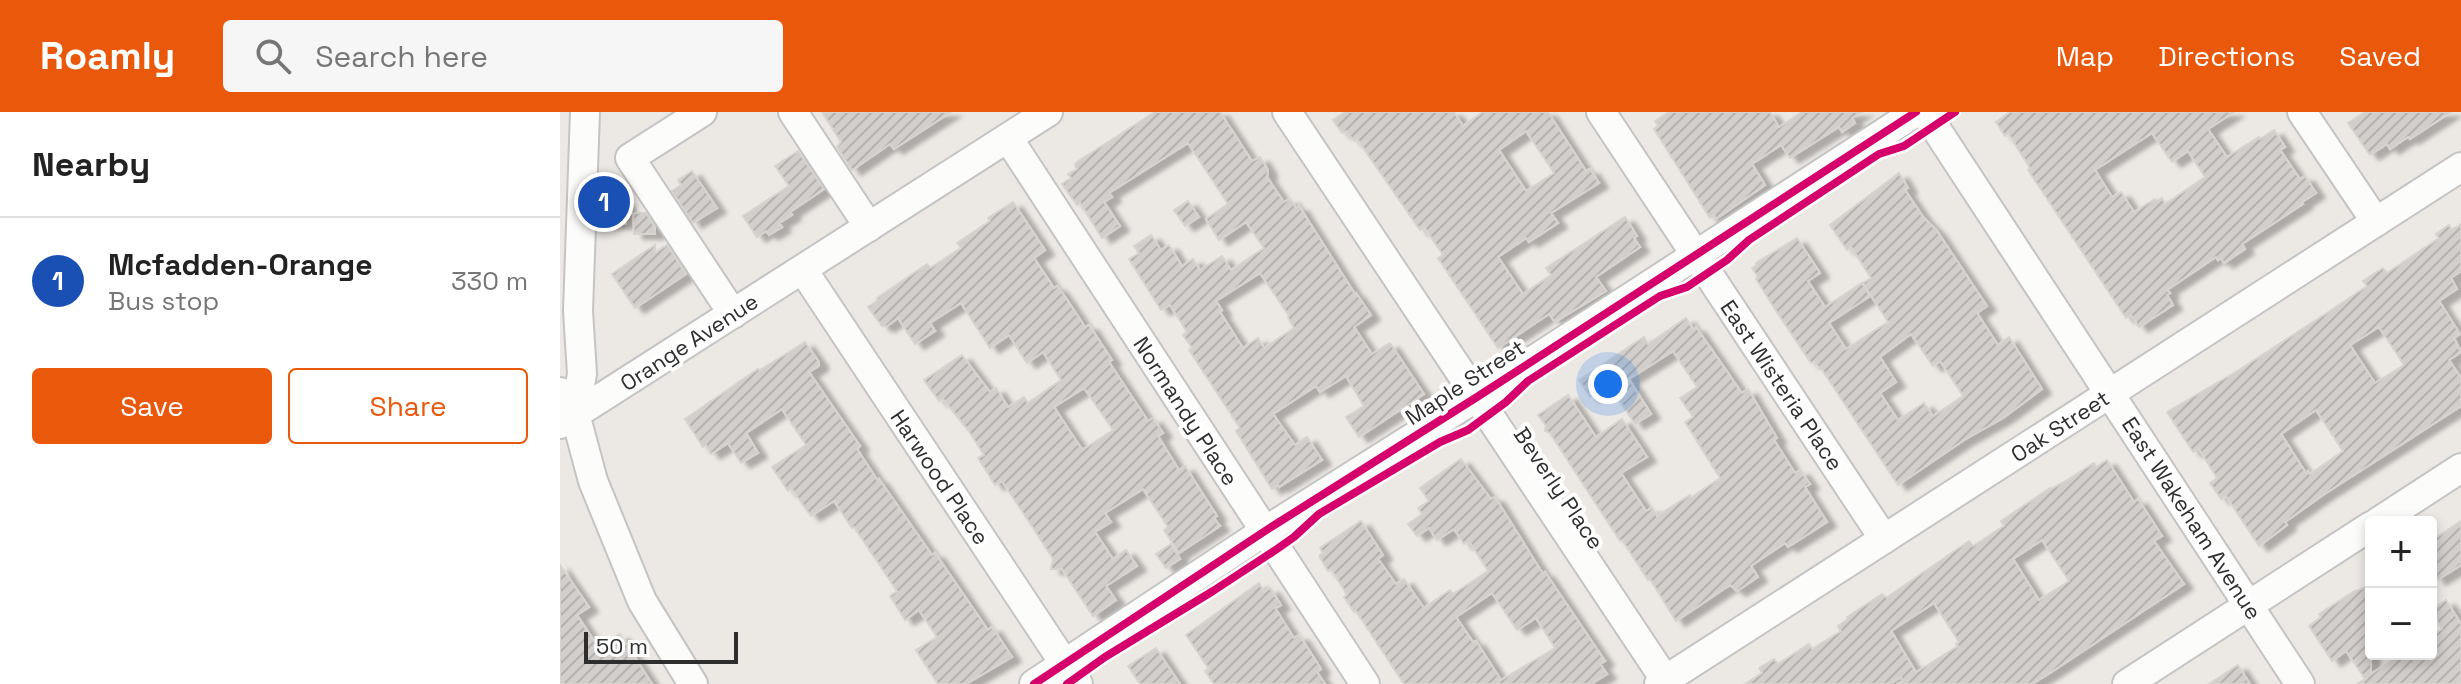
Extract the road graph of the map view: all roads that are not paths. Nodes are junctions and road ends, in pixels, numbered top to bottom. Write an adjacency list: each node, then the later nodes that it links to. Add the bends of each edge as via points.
1 (585, 112): 19 (street, via 578,311 582,374)
2 (702, 112): 16 (street, via 630,158)
3 (793, 112): 13 (street)
4 (1048, 112): 10 (street, Orange Avenue)
5 (1287, 112): 18 (street, Beverly Place)
6 (1601, 112): 14 (street, East Wisteria Place)
7 (1916, 112): 14 (street, Maple Street)
8 (1925, 112): 17 (street, East Wakeham Avenue)
9 (2302, 112): 12 (street)
10 (1008, 138): 13 (street, Orange Avenue); 23 (street, Normandy Place)
11 (2461, 167): 12 (street, Oak Street)
12 (2376, 222): 17 (street, Oak Street)
13 (869, 227): 15 (street, Orange Avenue)
14 (1695, 254): 18 (street, Maple Street); 24 (street, East Wisteria Place)
15 (803, 270): 16 (street, Orange Avenue); 26 (street, Harwood Place)
16 (733, 314): 19 (street, Orange Avenue)
17 (2110, 394): 24 (street, Oak Street); 25 (street, East Wakeham Avenue)
18 (1477, 397): 23 (street, Maple Street); 27 (street, Beverly Place)
19 (565, 410): 28 (street, via 642,601)
20 (2461, 468): 21 (street)
21 (2387, 516)
22 (2365, 530): 25 (street)
23 (1265, 531): 26 (street, Maple Street); 30 (street, Normandy Place)
24 (1884, 539): 27 (street, Oak Street)
25 (2249, 605): 31 (street); 32 (street, East Wakeham Avenue)
26 (1071, 674): 29 (street, Maple Street)
27 (1664, 683)
28 (693, 684)
29 (1034, 684)
30 (1365, 684)
31 (2127, 684)
32 (2300, 684)

